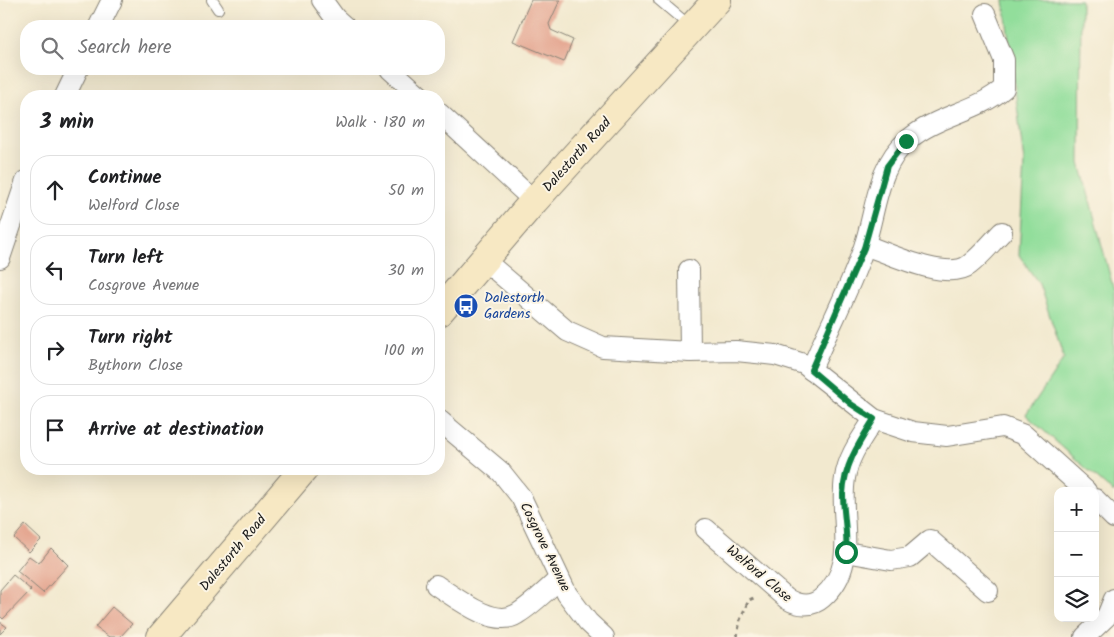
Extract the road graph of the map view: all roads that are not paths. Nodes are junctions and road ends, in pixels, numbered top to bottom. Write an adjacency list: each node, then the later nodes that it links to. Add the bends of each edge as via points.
1 (112, 0): 6 (street)
2 (322, 0): 7 (street)
3 (659, 0): 8 (lane)
4 (717, 0): 8 (street, Dalestorth Road)
5 (986, 14): 17 (street, via 1004,60 1004,88 990,100 943,118 906,141 887,166)
6 (102, 20)
7 (336, 20)
8 (692, 28): 15 (street, Dalestorth Road)
9 (75, 75): 11 (street)
10 (397, 75): 12 (street)
11 (68, 90)
12 (413, 90)
13 (445, 119): 15 (street)
14 (20, 199): 18 (street)
15 (534, 201): 19 (street, Dalestorth Road)
16 (1002, 232): 17 (street, via 960,270 923,266)
17 (864, 245): 23 (street)
18 (0, 258)
19 (484, 260): 21 (street, Dalestorth Road); 22 (street, via 567,331 603,347)
20 (689, 270): 22 (street)
21 (445, 305)
22 (690, 352): 23 (street, via 736,351 775,355 804,364)
23 (811, 370): 24 (street)
24 (874, 419): 27 (street, via 913,432 947,436 1003,427 1024,435); 31 (street, Welford Close, via 850,457 845,476)
25 (445, 425): 32 (street, Cosgrove Avenue, via 483,455 521,496)
26 (299, 475): 36 (street, Dalestorth Road)
27 (1082, 487)
28 (1099, 503): 29 (street)
29 (1114, 518)
30 (706, 529): 31 (street, Welford Close, via 796,605 817,603 830,591)
31 (846, 552): 34 (street, via 891,560 910,557 930,540)
32 (559, 579): 33 (street, via 516,615 505,618 482,614); 37 (street, Cosgrove Avenue, via 567,594)
33 (436, 585)
34 (988, 591)
35 (1114, 599): 38 (street, via 1107,616)
36 (161, 637)
37 (604, 637)
38 (1085, 637)

